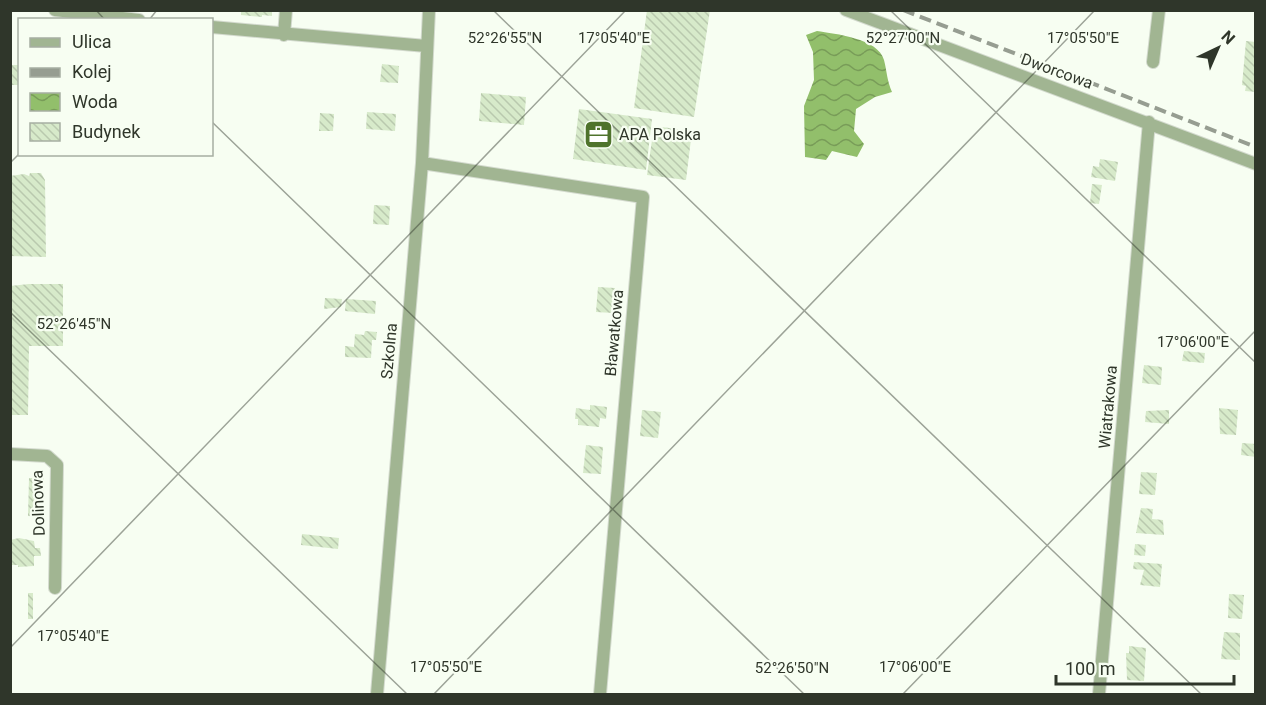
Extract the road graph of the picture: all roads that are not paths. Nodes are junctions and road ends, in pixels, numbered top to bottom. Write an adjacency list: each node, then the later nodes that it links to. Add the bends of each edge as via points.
1 (55, 10): 6 (street)
2 (286, 10): 8 (street)
3 (429, 10): 9 (street, Szkolna)
4 (846, 10): 11 (street, Dworcowa)
5 (1159, 10): 10 (street)
6 (122, 18)
7 (213, 27): 8 (street)
8 (284, 35): 9 (street)
9 (426, 46): 12 (street, Szkolna)
10 (1153, 62)
11 (1149, 122): 13 (street, Dworcowa); 18 (street, Wiatrakowa)
12 (422, 163): 16 (street, Szkolna); 17 (street, Bławatkowa, via 643,197)
13 (1256, 164)
14 (10, 454): 15 (street, Dolinowa, via 46,456 57,465)
15 (55, 588)
16 (377, 694)
17 (600, 694)
18 (1099, 694)

